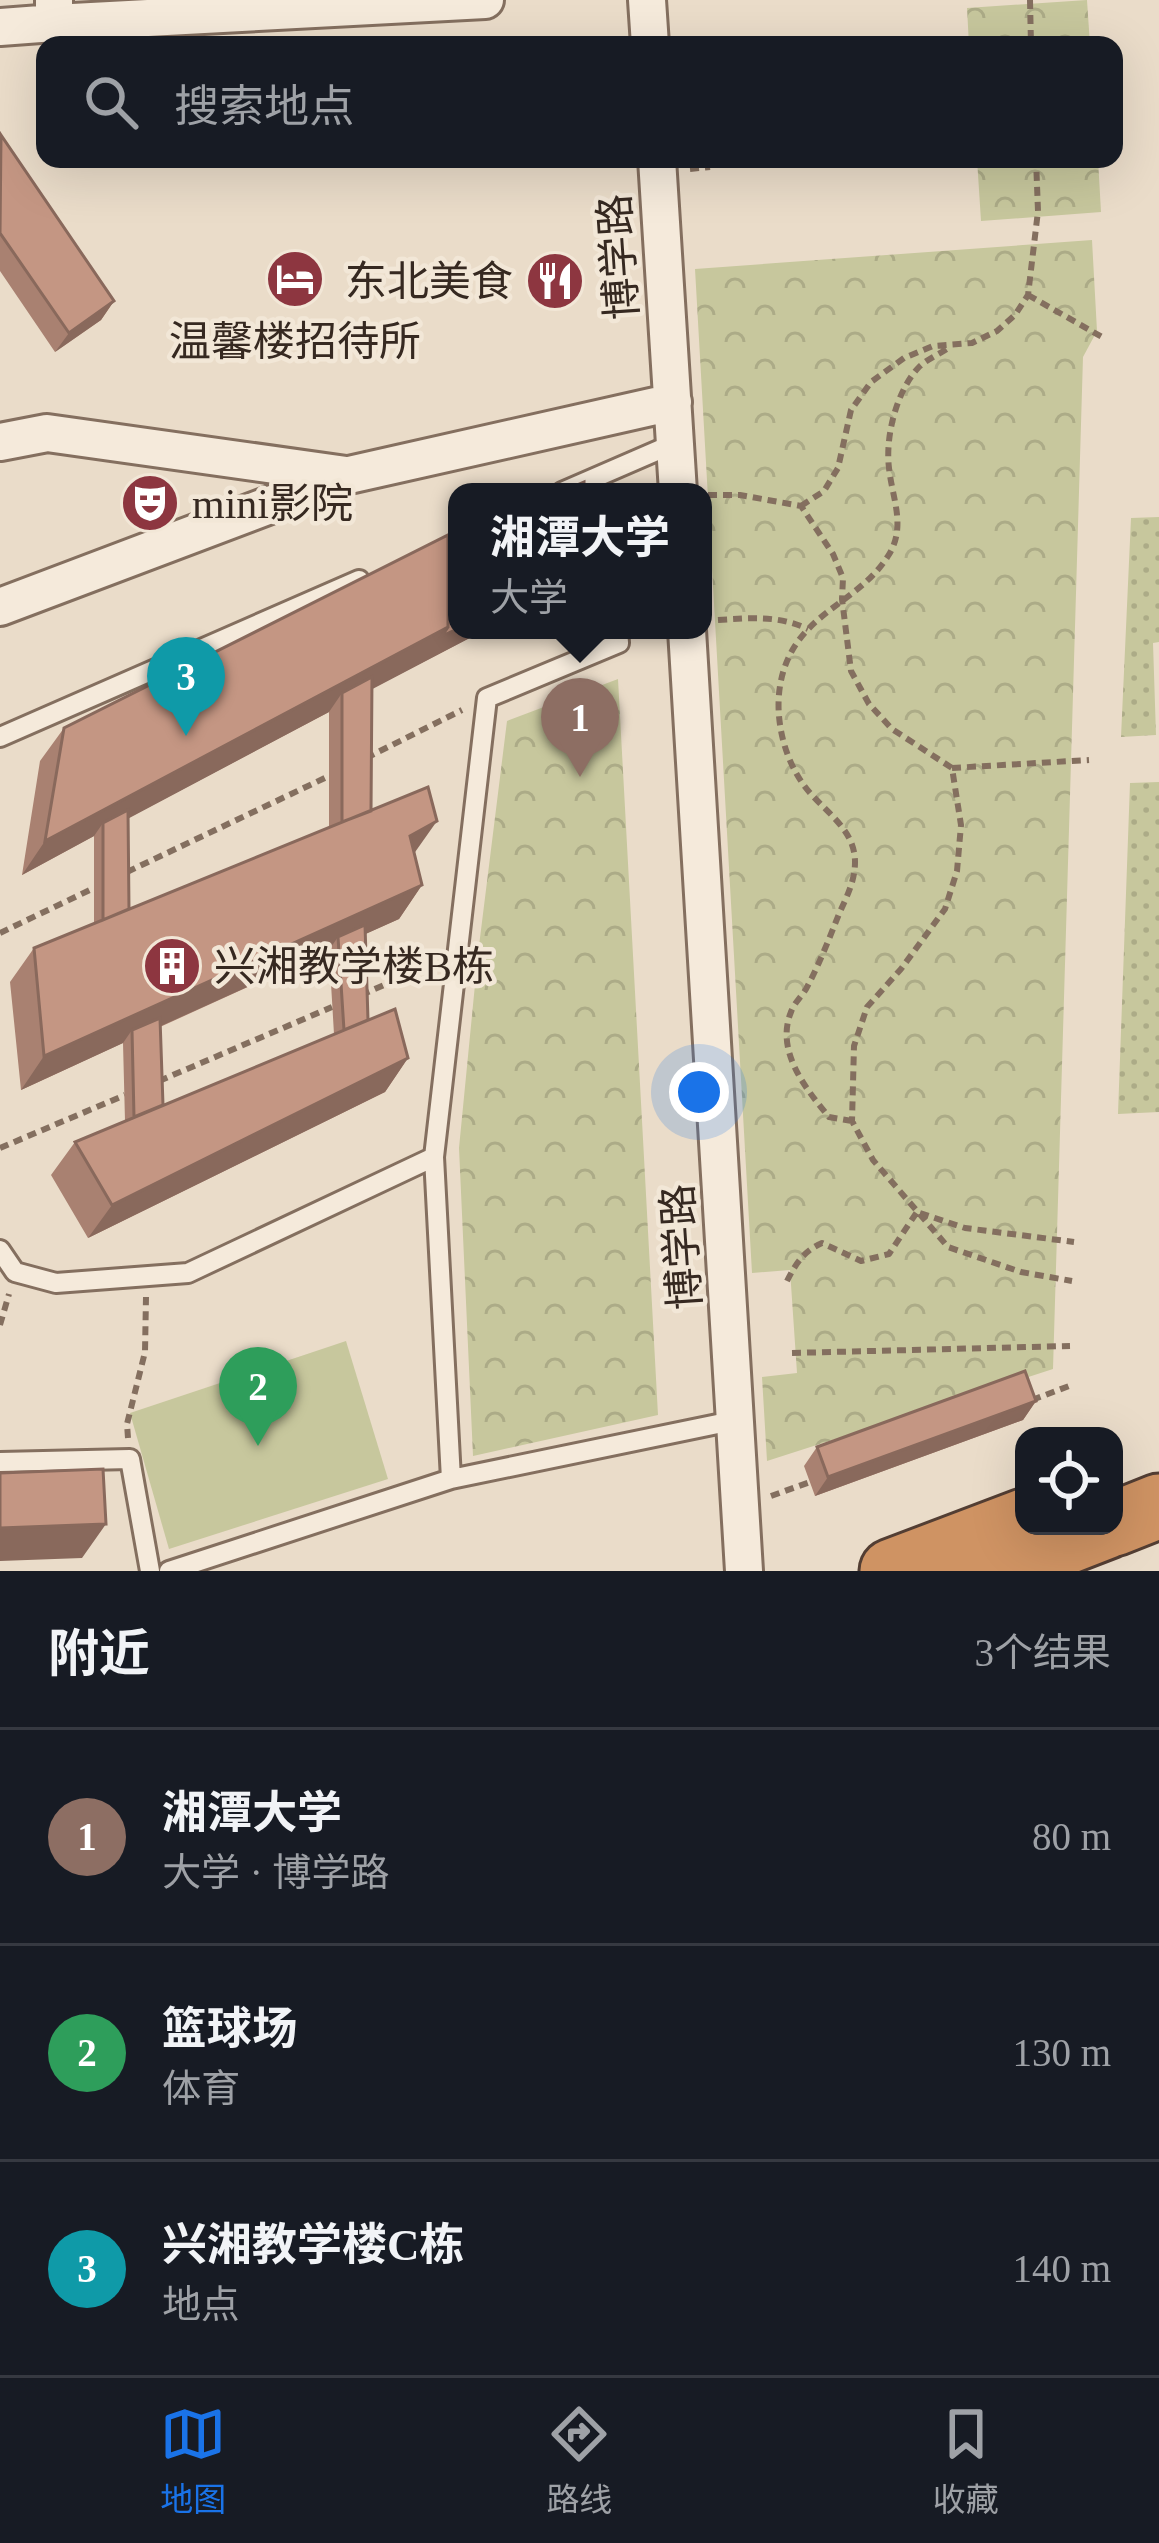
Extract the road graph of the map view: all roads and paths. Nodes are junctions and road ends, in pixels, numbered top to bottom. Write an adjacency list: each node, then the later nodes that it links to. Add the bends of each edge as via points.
1 (485, 0): 4 (street)
2 (647, 0): 7 (street)
3 (1030, 0): 8 (path)
4 (304, 4): 5 (street)
5 (54, 11): 6 (street)
6 (0, 27)
7 (649, 36)
8 (1031, 36)
9 (658, 168): 14 (street, 博学路)
10 (1036, 168): 11 (path)
11 (1028, 295): 12 (path); 13 (path, via 997,331)
12 (1102, 337)
13 (951, 346): 23 (path, via 904,358 872,382 851,410 838,468 824,491); 25 (path, via 905,387 889,438 898,525 890,555)
14 (673, 402): 16 (street, 博学路); 18 (street)
15 (0, 442): 18 (street, via 47,433)
16 (675, 442): 17 (lane); 21 (street, 博学路)
17 (612, 470): 19 (lane); 20 (lane)
18 (349, 475): 26 (street)
19 (582, 483)
20 (613, 483)
21 (678, 483)
22 (712, 495): 23 (path)
23 (801, 506): 25 (path, via 833,554)
24 (370, 576): 32 (lane)
25 (842, 599): 28 (path); 35 (path, via 851,671 869,704)
26 (0, 607)
27 (712, 620): 28 (path, via 767,617)
28 (808, 629): 45 (path, via 780,681 779,720 802,784 855,848 855,877 790,1013 788,1042 813,1098 830,1117)
29 (619, 639): 31 (lane)
30 (688, 639): 60 (street, 博学路)
31 (487, 698): 34 (path); 40 (lane)
32 (0, 737)
33 (1089, 760): 35 (path)
34 (358, 762)
35 (952, 768): 45 (path, via 961,825 957,871 946,909 867,1007 854,1046)
36 (329, 776): 37 (path)
37 (120, 876)
38 (94, 888): 39 (path)
39 (0, 933)
40 (456, 953): 41 (path); 47 (lane)
41 (357, 997)
42 (332, 1007): 43 (path)
43 (152, 1084)
44 (124, 1095): 46 (path)
45 (852, 1121): 48 (path)
46 (0, 1148)
47 (434, 1156): 52 (lane, via 188,1273); 64 (lane)
48 (916, 1212): 49 (path, via 965,1228); 53 (path, via 890,1254 861,1262 822,1243 808,1249); 54 (path, via 948,1247)
49 (1074, 1242)
50 (0, 1250): 51 (lane)
51 (15, 1272): 52 (lane, via 56,1283); 55 (path)
52 (146, 1276): 61 (path, via 145,1352 127,1424)
53 (787, 1281)
54 (1072, 1281)
55 (0, 1325)
56 (1070, 1346): 57 (path)
57 (792, 1353)
58 (1070, 1386): 59 (path)
59 (1018, 1406)
60 (737, 1420): 64 (lane); 74 (street, 博学路)
61 (130, 1459): 62 (lane); 72 (lane)
62 (0, 1462)
63 (1159, 1472): 66 (highway)
64 (451, 1479): 73 (lane)
65 (810, 1482): 67 (path)
66 (1123, 1484)
67 (762, 1499)
68 (1159, 1506): 69 (highway)
69 (1123, 1520)
70 (1015, 1524): 75 (highway)
71 (1085, 1535): 76 (highway)
72 (150, 1571)
73 (169, 1571)
74 (745, 1571)
75 (892, 1571)
76 (992, 1571)

